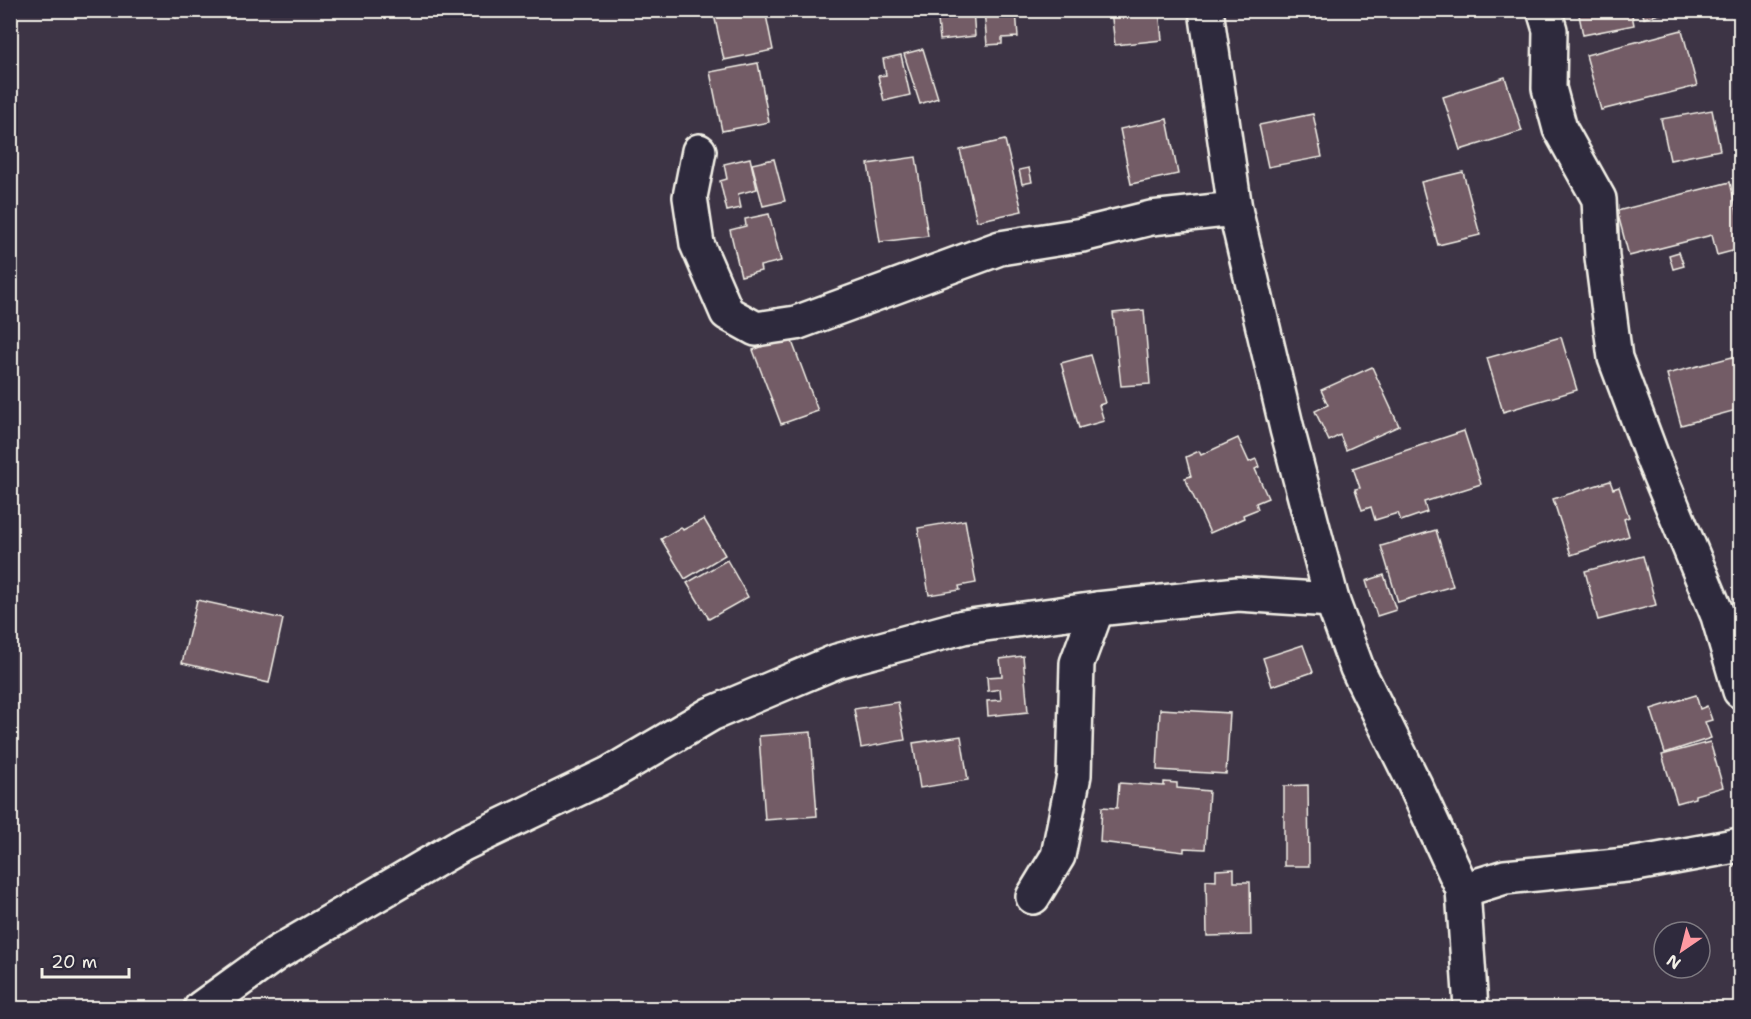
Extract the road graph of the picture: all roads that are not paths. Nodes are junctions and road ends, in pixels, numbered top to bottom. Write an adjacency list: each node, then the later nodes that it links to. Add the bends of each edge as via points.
1 (1206, 10): 4 (street)
2 (1545, 10): 7 (street, via 1550,30 1549,88 1560,129 1599,199 1615,358 1718,616)
3 (699, 151): 4 (street, via 690,197 698,244 727,313 756,328 796,324 1000,248 1082,235 1151,218)
4 (1235, 209): 5 (street)
5 (1332, 600): 6 (street, via 1238,594); 9 (street, via 1357,668)
6 (1097, 609): 10 (street, via 1077,663 1074,775 1058,856); 11 (street, via 963,627 849,658 711,714 609,774 463,844 276,953)
7 (1740, 692)
8 (1740, 845): 9 (street, via 1636,864 1505,877)
9 (1462, 890): 12 (street)
10 (1033, 897)
11 (201, 1008)
12 (1471, 1008)

